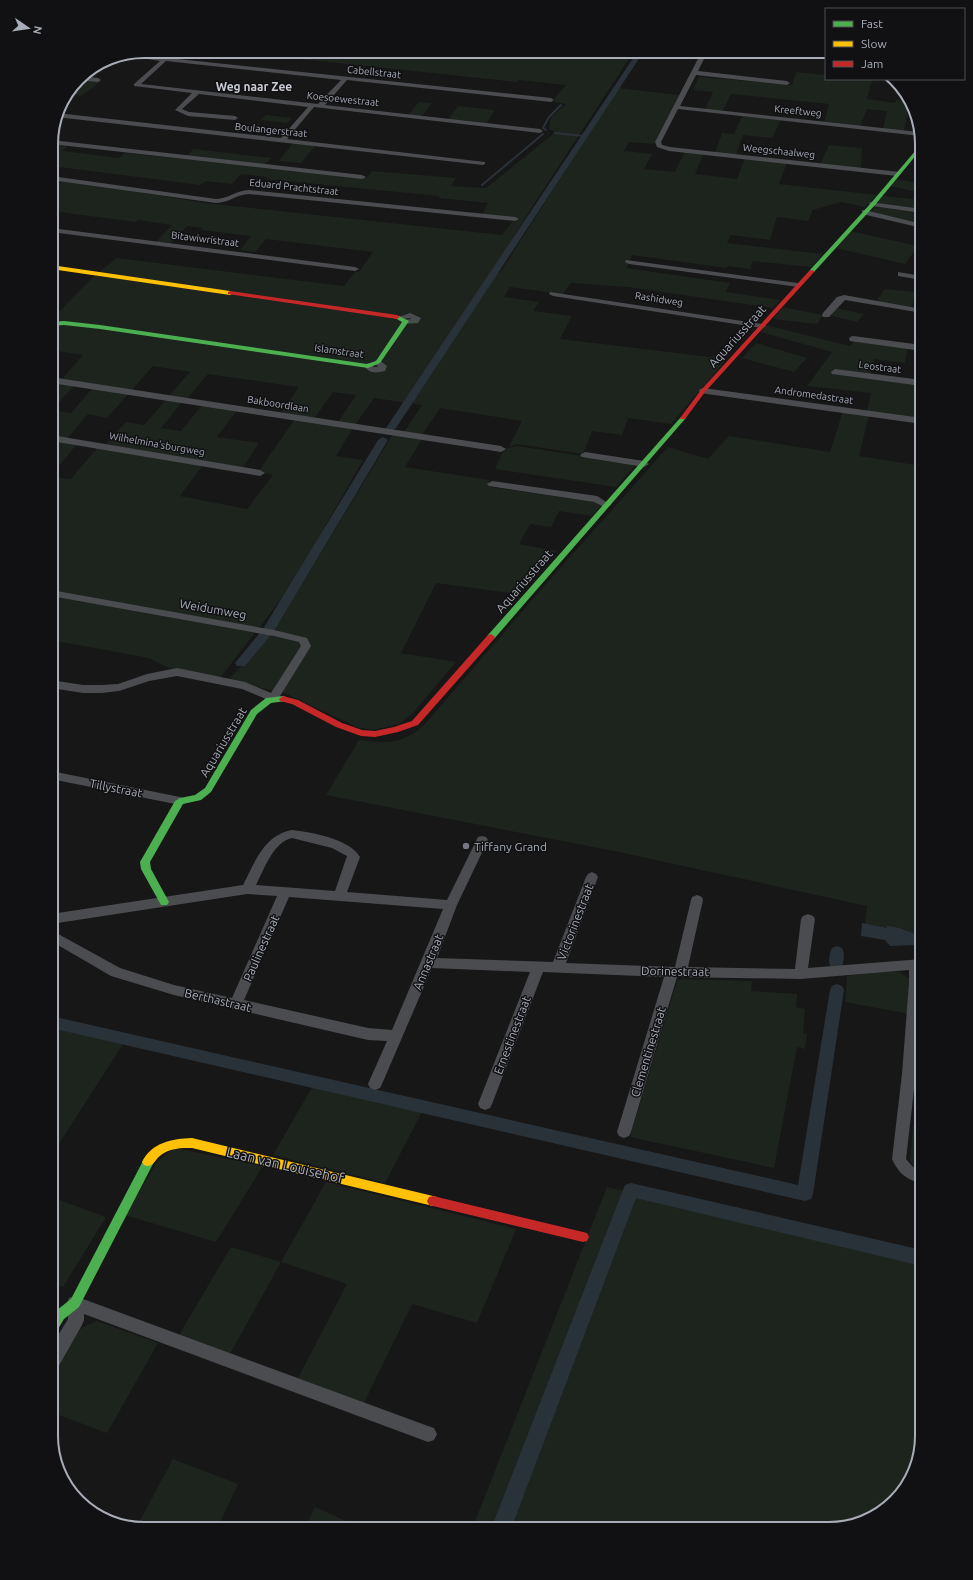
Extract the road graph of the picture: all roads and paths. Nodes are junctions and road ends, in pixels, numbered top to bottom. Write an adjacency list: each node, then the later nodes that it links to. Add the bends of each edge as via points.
1 (155, 58): 3 (street, Cabellstraat)
2 (702, 58): 4 (street)
3 (165, 59): 7 (street, Cabellstraat); 11 (street, Koesoewestraat, via 136,85)
4 (694, 73): 9 (street); 14 (street)
5 (778, 73): 9 (street)
6 (87, 79): 8 (street)
7 (345, 79): 12 (street, Cabellstraat); 13 (street)
8 (98, 80)
9 (774, 82): 10 (street)
10 (787, 83)
11 (197, 92): 13 (street, Koesoewestraat); 16 (street, via 178,110 188,114)
12 (551, 100)
13 (315, 106): 17 (street, Koesoewestraat); 19 (street)
14 (675, 107): 18 (street, Kreeftweg); 23 (street, Weegschaalweg, via 658,142 659,146 668,149)
15 (63, 116): 19 (street, Boulangerstraat)
16 (235, 118)
17 (540, 131)
18 (914, 133)
19 (282, 141): 22 (street, Boulangerstraat)
20 (58, 143): 24 (street)
21 (915, 153): 23 (street, Aquariusstraat)
22 (483, 163)
23 (898, 174): 26 (street, Aquariusstraat)
24 (362, 177)
25 (58, 179): 29 (street, Eduard Prachtstraat, via 220,201 235,194 248,192)
26 (873, 204): 27 (street); 28 (street, Aquariusstraat)
27 (915, 210)
28 (865, 212): 30 (street); 37 (street, Aquariusstraat)
29 (515, 219)
30 (915, 224)
31 (58, 231): 34 (street, Bitawiwristraat)
32 (629, 262): 37 (street)
33 (58, 268): 41 (street, Islamstraat, via 405,320 378,362 368,366 100,327)
34 (355, 269)
35 (901, 274): 36 (street)
36 (915, 277)
37 (798, 285): 42 (street, Aquariusstraat)
38 (553, 294): 42 (street, Rashidweg)
39 (915, 309): 40 (street, via 844,297)
40 (826, 315)
41 (58, 323)
42 (762, 326): 48 (street, Aquariusstraat)
43 (853, 339): 44 (street)
44 (915, 347)
45 (835, 372): 47 (street, Leostraat)
46 (58, 381): 51 (street, Bakboordlaan)
47 (915, 382)
48 (703, 391): 49 (street, Andromedastraat); 53 (street, Aquariusstraat)
49 (915, 420)
50 (58, 439): 54 (street, Wilhelmina'sburgweg)
51 (501, 449)
52 (585, 455): 53 (street)
53 (644, 464): 56 (street, Aquariusstraat)
54 (260, 473)
55 (492, 484): 56 (street, via 597,499)
56 (606, 505): 59 (street, Aquariusstraat, via 414,723 392,732 360,733 325,719 294,701)
57 (58, 594): 59 (street, Weidumweg, via 300,639 306,646)
58 (58, 685): 59 (street, via 102,689 177,672 245,686)
59 (273, 698): 61 (street, Aquariusstraat, via 254,712 208,790 198,798)
60 (58, 779): 61 (street, Tillystraat)
61 (180, 801): 68 (street, via 145,862 146,869)
62 (482, 840): 69 (street, Annastraat)
63 (592, 877): 76 (street, Victorinestraat)
64 (247, 888): 65 (street); 66 (street, via 272,845 291,834 340,845 350,851 354,857); 68 (street)
65 (285, 892): 66 (street); 79 (street, Paulinestraat)
66 (340, 895): 69 (street)
67 (697, 900): 77 (street, Clementinestraat)
68 (164, 902): 70 (street)
69 (451, 905): 73 (street, Annastraat)
70 (58, 918)
71 (808, 919): 78 (street)
72 (58, 939): 79 (street, Berthastraat, via 116,972 174,990)
73 (428, 962): 75 (street, Dorinestraat); 80 (street, Annastraat)
74 (915, 964): 78 (street, Dorinestraat)
75 (539, 966): 76 (street, Dorinestraat); 83 (street, Ernestinestraat)
76 (558, 967): 77 (street, Dorinestraat)
77 (676, 972): 78 (street, Dorinestraat); 84 (street, Clementinestraat)
78 (801, 974)
79 (236, 1004): 80 (street, Berthastraat, via 368,1034)
80 (395, 1036): 82 (street, Annastraat)
81 (915, 1076): 85 (street, via 899,1159 903,1168)
82 (375, 1084)
83 (485, 1104)
84 (624, 1132)
85 (915, 1174)
86 (583, 1236): 87 (street, Laan van Louisehof, via 192,1143 177,1143 165,1145 150,1159)
87 (75, 1303): 88 (street, Laan van Louisehof); 89 (street, Laan van Louisehof, via 76,1320); 90 (street)
88 (58, 1318)
89 (58, 1351)
90 (428, 1434)

